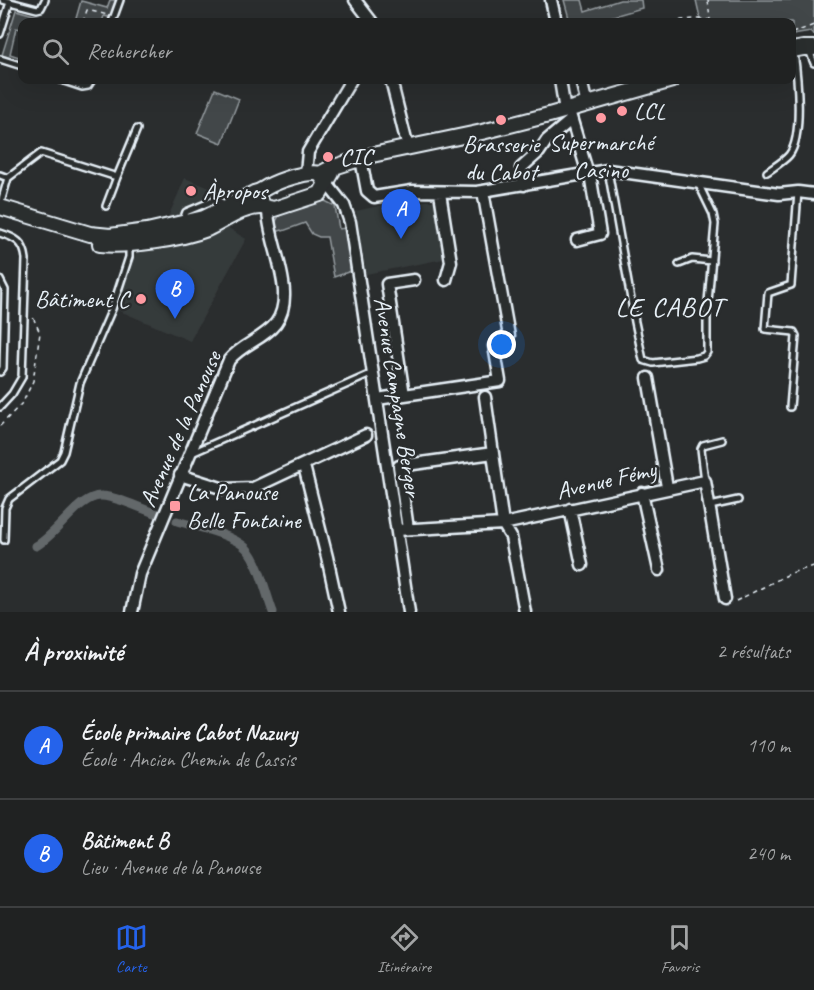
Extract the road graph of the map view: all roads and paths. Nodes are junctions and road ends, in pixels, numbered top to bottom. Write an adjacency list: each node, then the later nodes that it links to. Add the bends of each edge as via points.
1 (3, 0): 7 (lane)
2 (45, 0): 7 (lane, via 37,9)
3 (120, 0): 10 (lane)
4 (355, 0): 11 (street)
5 (551, 0): 12 (street)
6 (707, 1): 13 (path)
7 (10, 2): 18 (lane)
8 (84, 18): 9 (path, via 87,10)
9 (108, 18)
10 (114, 18)
11 (369, 18)
12 (555, 18)
13 (710, 18)
14 (814, 25): 15 (path)
15 (811, 27): 16 (path); 17 (path)
16 (796, 32)
17 (811, 32)
18 (0, 34)
19 (811, 48): 20 (street); 22 (lane)
20 (796, 50)
21 (0, 58): 23 (lane)
22 (814, 63)
23 (18, 65)
24 (73, 84): 25 (lane)
25 (89, 84)
26 (349, 84): 43 (street, via 308,152)
27 (392, 84): 35 (street)
28 (561, 84): 33 (street)
29 (582, 84): 32 (street)
30 (658, 84): 32 (street)
31 (795, 84): 38 (lane, via 795,142 790,154)
32 (587, 105): 33 (street)
33 (568, 114): 35 (street); 39 (street); 45 (street, via 521,168)
34 (137, 129): 41 (lane)
35 (408, 148): 36 (street)
36 (361, 159): 43 (street, via 338,167); 49 (street, via 367,191 374,197 412,191)
37 (608, 170): 39 (street); 44 (street); 61 (lane, via 644,360 653,363 697,358 707,352)
38 (767, 172)
39 (589, 174): 45 (street); 59 (street, via 600,234)
40 (0, 175): 42 (lane)
41 (117, 177): 42 (lane, via 41,153); 52 (lane)
42 (8, 178): 51 (lane)
43 (321, 183): 47 (street, via 269,186); 54 (street, via 274,210); 69 (street, Avenue Campagne Berger, via 344,206 350,222)
44 (698, 183): 48 (street, via 779,194); 61 (lane, via 715,224)
45 (524, 185): 46 (street)
46 (483, 191): 49 (street); 66 (street)
47 (260, 192): 53 (street); 54 (street, via 260,201)
48 (798, 192): 50 (street); 75 (lane, via 791,285 768,293 764,324 765,329 794,332 796,336)
49 (440, 193): 65 (street, via 451,262)
50 (814, 194)
51 (0, 206): 57 (street, via 100,236)
52 (106, 206)
53 (227, 207): 56 (street); 56 (lane, via 217,199 186,212)
54 (266, 208): 56 (street, via 244,210 206,229); 79 (street, Avenue de la Panouse, via 284,292 283,307 270,330 229,360)
55 (0, 215): 60 (street, via 97,243)
56 (182, 229): 57 (street); 60 (street)
57 (139, 232): 60 (street)
58 (0, 233): 74 (lane, via 22,243 26,259 22,376)
59 (578, 240)
60 (129, 244): 90 (lane, via 129,257 112,309 80,383 64,452 60,460 9,499)
61 (712, 261): 62 (lane, via 692,259)
62 (679, 264)
63 (0, 280): 68 (lane, via 5,290)
64 (414, 280): 71 (street, via 387,284)
65 (446, 280)
66 (509, 336)
67 (494, 346): 71 (street, via 500,381)
68 (0, 372)
69 (374, 373): 73 (street, Avenue Campagne Berger); 79 (lane)
70 (648, 378): 83 (street)
71 (404, 395): 73 (street)
72 (485, 397): 78 (street)
73 (377, 399): 89 (street, Avenue Campagne Berger)
74 (0, 406)
75 (790, 407)
76 (366, 435): 80 (street)
77 (722, 441): 82 (lane, via 703,445 701,449)
78 (492, 453): 88 (street); 89 (street, via 399,466)
79 (190, 454): 81 (street, Avenue de la Panouse)
80 (304, 466): 81 (street, via 242,490); 96 (street)
81 (180, 476): 95 (street, Avenue de la Panouse, via 141,574)
82 (705, 481): 83 (street, Avenue Fémy); 86 (street)
83 (667, 488): 84 (street, Avenue Fémy)
84 (642, 493): 87 (street, Avenue Fémy); 93 (street)
85 (738, 500): 86 (lane)
86 (710, 507): 94 (street)
87 (570, 509): 88 (street, Avenue Fémy); 91 (street)
88 (503, 524): 89 (street, Avenue Fémy); 98 (street, via 511,537)
89 (403, 530): 97 (street, Avenue Campagne Berger)
90 (4, 540)
91 (582, 565)
92 (814, 566): 94 (path, via 728,604)
93 (659, 570)
94 (725, 599)
95 (132, 612)
96 (339, 612)
97 (409, 612)
98 (525, 612)

